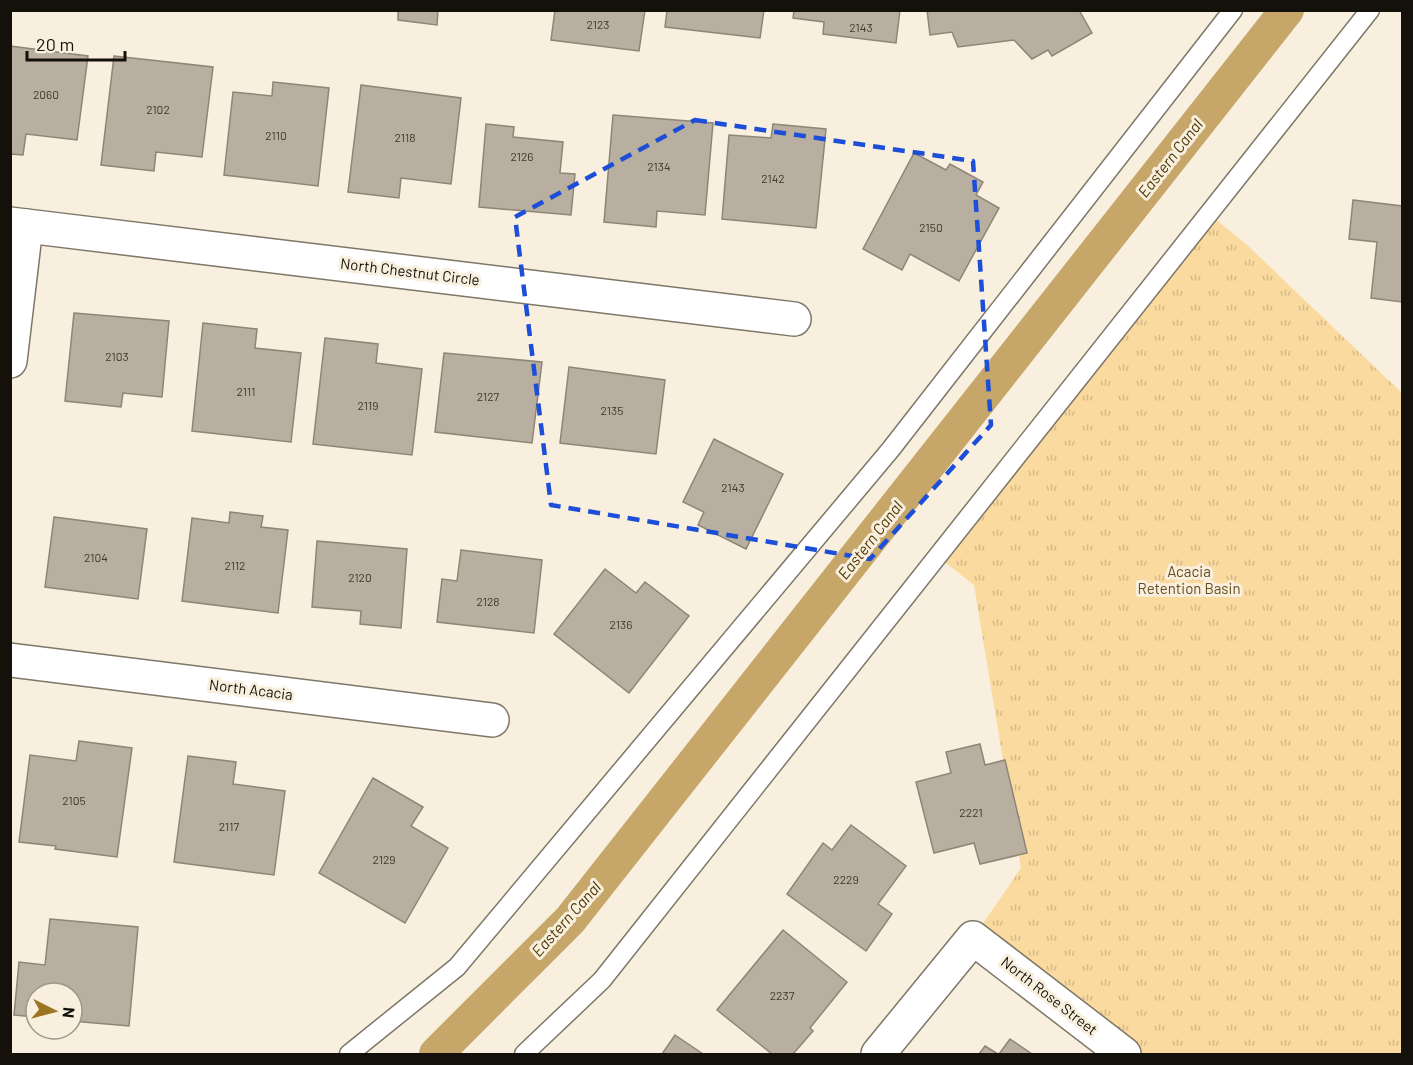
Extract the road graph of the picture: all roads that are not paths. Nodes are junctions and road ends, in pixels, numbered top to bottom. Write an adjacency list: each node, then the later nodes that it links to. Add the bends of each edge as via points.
1 (1233, 10): 8 (lane, via 891,449 457,967)
2 (1370, 10): 9 (lane, via 602,980)
3 (18, 225): 4 (street, North Chestnut Circle); 5 (street)
4 (794, 319)
5 (10, 362)
6 (10, 660): 7 (street, North Acacia)
7 (492, 720)
8 (349, 1054)
9 (524, 1054)
10 (878, 1054): 11 (street, North Rose Street, via 973,938)
11 (1124, 1054)

